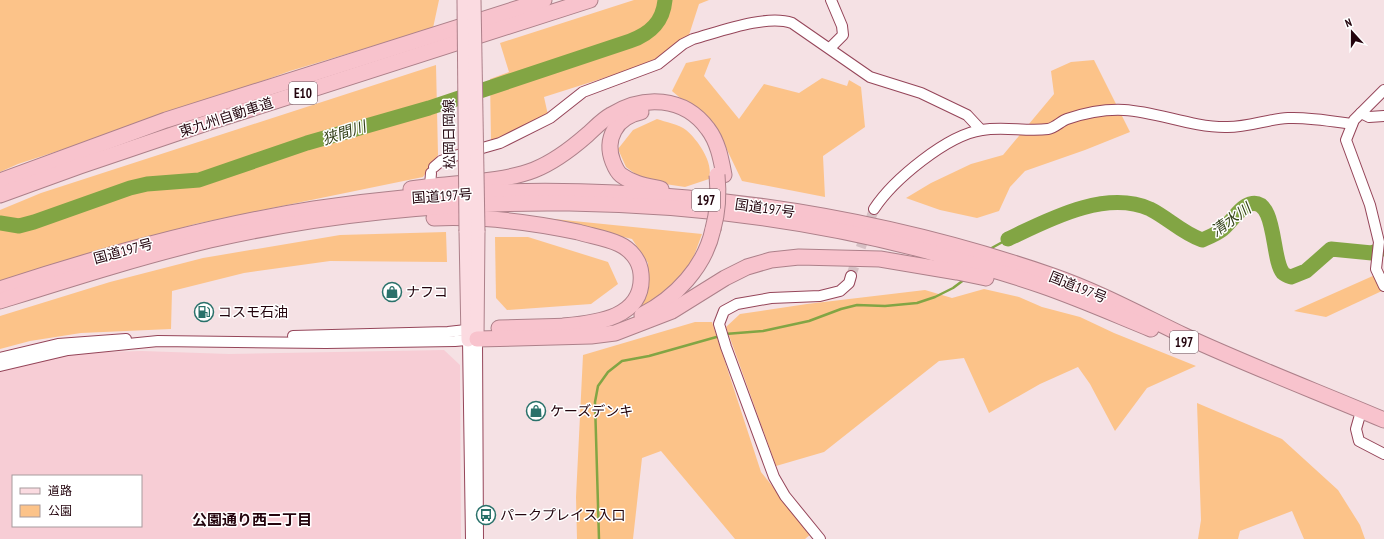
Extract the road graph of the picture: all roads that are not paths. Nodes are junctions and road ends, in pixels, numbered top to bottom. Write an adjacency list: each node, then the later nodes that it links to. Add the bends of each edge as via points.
1 (464, 0): 22 (main road, 松岡日岡線, bridge)
2 (474, 0): 22 (main road, 松岡日岡線, bridge)
3 (521, 0): 7 (highway)
4 (544, 0): 7 (highway, 東九州自動車道 / E10)
5 (590, 0): 16 (highway, 東九州自動車道 / E10, via 210,122)
6 (831, 0): 8 (street, via 844,35)
7 (437, 34): 16 (highway, 東九州自動車道 / E10, via 166,120)
8 (830, 48): 13 (street, via 870,77 921,93 967,115); 14 (street, via 783,20 750,24 693,39 658,64 591,88 576,96 550,118 500,143 441,161)
9 (1384, 90): 10 (street)
10 (1361, 114): 11 (street, via 1369,117); 12 (street)
11 (1384, 116)
12 (1352, 124): 13 (street, via 1289,118 1224,127 1123,110 1097,112 1066,120 1050,128); 25 (street, via 1346,140 1370,205 1379,242 1376,269)
13 (981, 130): 19 (street, via 958,137 939,149 896,182)
14 (432, 175): 15 (highway, via 499,178 534,170 570,149 610,116 630,105 647,101 676,104 708,128 716,141); 18 (highway, via 372,195)
15 (721, 175): 20 (highway, via 701,131 676,114 654,110 634,114 619,124 610,140 609,149 616,170 620,175 641,185 773,202); 21 (highway, via 726,193 725,213)
16 (8, 183): 17 (highway, 東九州自動車道 / E10)
17 (0, 195)
18 (314, 209): 20 (highway, 国道197号 / 197, via 431,196 582,192 702,200); 26 (highway, 国道197号 / 197, via 170,238 93,259)
19 (874, 209)
20 (837, 218): 36 (highway, 国道197号 / 197, via 934,240 1054,276 1215,349)
21 (716, 229): 29 (highway, via 713,250 697,278); 30 (highway, via 706,251 690,275 674,293 654,308 634,319 612,324)
22 (472, 231): 31 (main road, 松岡日岡線)
23 (201, 243): 27 (highway, 国道197号 / 197, via 78,276); 28 (highway, 国道197号 / 197, via 311,222 423,208 517,204 672,208 812,227 925,251 1040,285); 30 (highway, via 244,240 365,222 450,217 495,219 546,226 608,239 628,249 638,263 642,279 638,295 633,302 621,313 605,320)
24 (851, 276): 41 (street, via 849,283 840,291 820,296 771,298 737,304 724,311 719,324 774,477 785,496)
25 (1384, 286)
26 (0, 289)
27 (0, 301)
28 (1111, 313): 29 (highway, via 957,272 880,259 799,256 747,267); 35 (highway, 国道197号 / 197)
29 (660, 316): 31 (highway, via 632,328 591,336)
30 (564, 326): 31 (highway)
31 (472, 334): 32 (street, via 326,343); 39 (street); 40 (street)
32 (158, 341): 33 (street, via 141,338 78,342 37,348); 34 (street, via 68,350)
33 (0, 358)
34 (0, 366)
35 (1360, 415): 37 (highway, 国道197号 / 197); 38 (street, via 1356,429 1359,441)
36 (1384, 419)
37 (1384, 425)
38 (1384, 454)
39 (471, 539)
40 (478, 539)
41 (820, 539)

